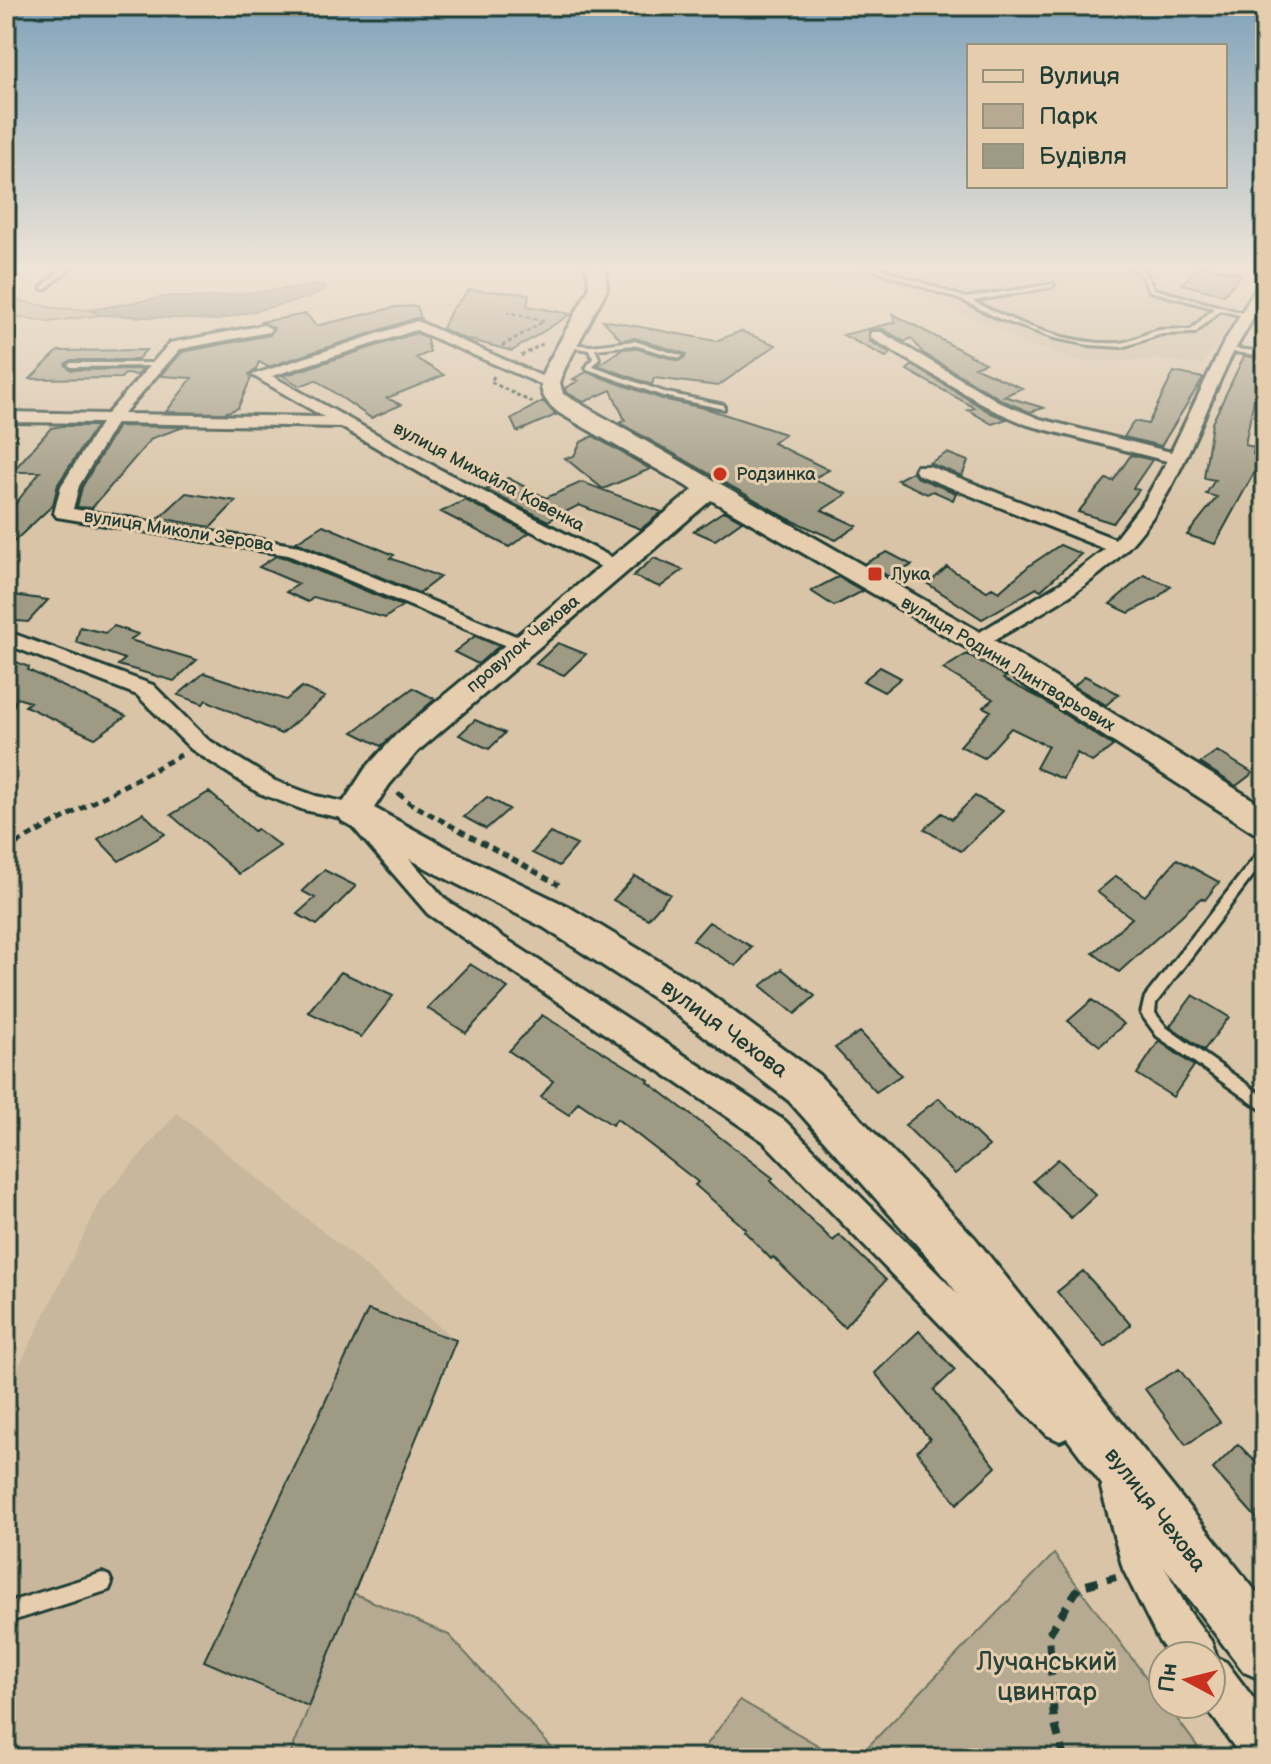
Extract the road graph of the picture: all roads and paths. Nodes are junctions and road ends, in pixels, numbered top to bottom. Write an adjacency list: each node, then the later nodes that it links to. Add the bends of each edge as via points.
1 (173, 348): 13 (street, вулиця Миколи Зерова)
2 (340, 348): 11 (street, вулиця Родини Линтварьових)
3 (472, 348): 14 (street, вулиця Родини Линтварьових)
4 (566, 348): 14 (main road)
5 (591, 348): 17 (lane, via 596,358 589,368 665,395)
6 (653, 348): 10 (lane)
7 (899, 348): 21 (street, via 998,407 1034,422)
8 (1228, 350): 9 (lane); 21 (street)
9 (1265, 354)
10 (680, 356)
11 (312, 357): 20 (street, вулиця Михайла Ковенка, via 259,375)
12 (71, 365): 13 (lane)
13 (156, 365): 18 (street, вулиця Миколи Зерова)
14 (550, 383): 23 (main road, вулиця Родини Линтварьових, via 553,397 567,408)
15 (496, 384): 16 (path)
16 (536, 404)
17 (721, 407)
18 (113, 416): 19 (street, вулиця Михайла Ковенка); 20 (street, вулиця Михайла Ковенка); 28 (street, вулиця Миколи Зерова, via 70,486 63,513 292,550)
19 (6, 417)
20 (344, 422): 25 (street, вулиця Михайла Ковенка)
21 (1178, 459): 24 (street)
22 (923, 470): 24 (street)
23 (707, 491): 25 (main road, провулок Чехова); 27 (main road, вулиця Родини Линтварьових)
24 (1118, 547): 27 (street, via 1063,594)
25 (616, 567): 28 (main road, провулок Чехова)
26 (6, 637): 29 (street, вулиця Чехова, via 145,690)
27 (977, 642): 31 (main road, вулиця Родини Линтварьових)
28 (521, 645): 30 (main road, провулок Чехова, via 407,743)
29 (199, 744): 30 (street, вулиця Чехова, via 267,787); 32 (path, via 134,784 52,820)
30 (354, 812): 35 (street, via 437,907 774,1131 1057,1420); 35 (main road, вулиця Чехова, via 556,917 681,995 804,1088 958,1255)
31 (1265, 823)
32 (6, 849)
33 (1265, 852): 34 (lane, via 1150,1001 1148,1014 1162,1032)
34 (1265, 1105)
35 (1112, 1455): 36 (street); 40 (main road, вулиця Чехова)
36 (1144, 1569): 39 (street); 43 (path, via 1079,1587 1049,1634 1054,1721)
37 (102, 1583): 38 (lane)
38 (6, 1613)
39 (1184, 1640)
40 (1265, 1651)
41 (1227, 1699): 42 (street)
42 (1265, 1752)
43 (1064, 1758)

